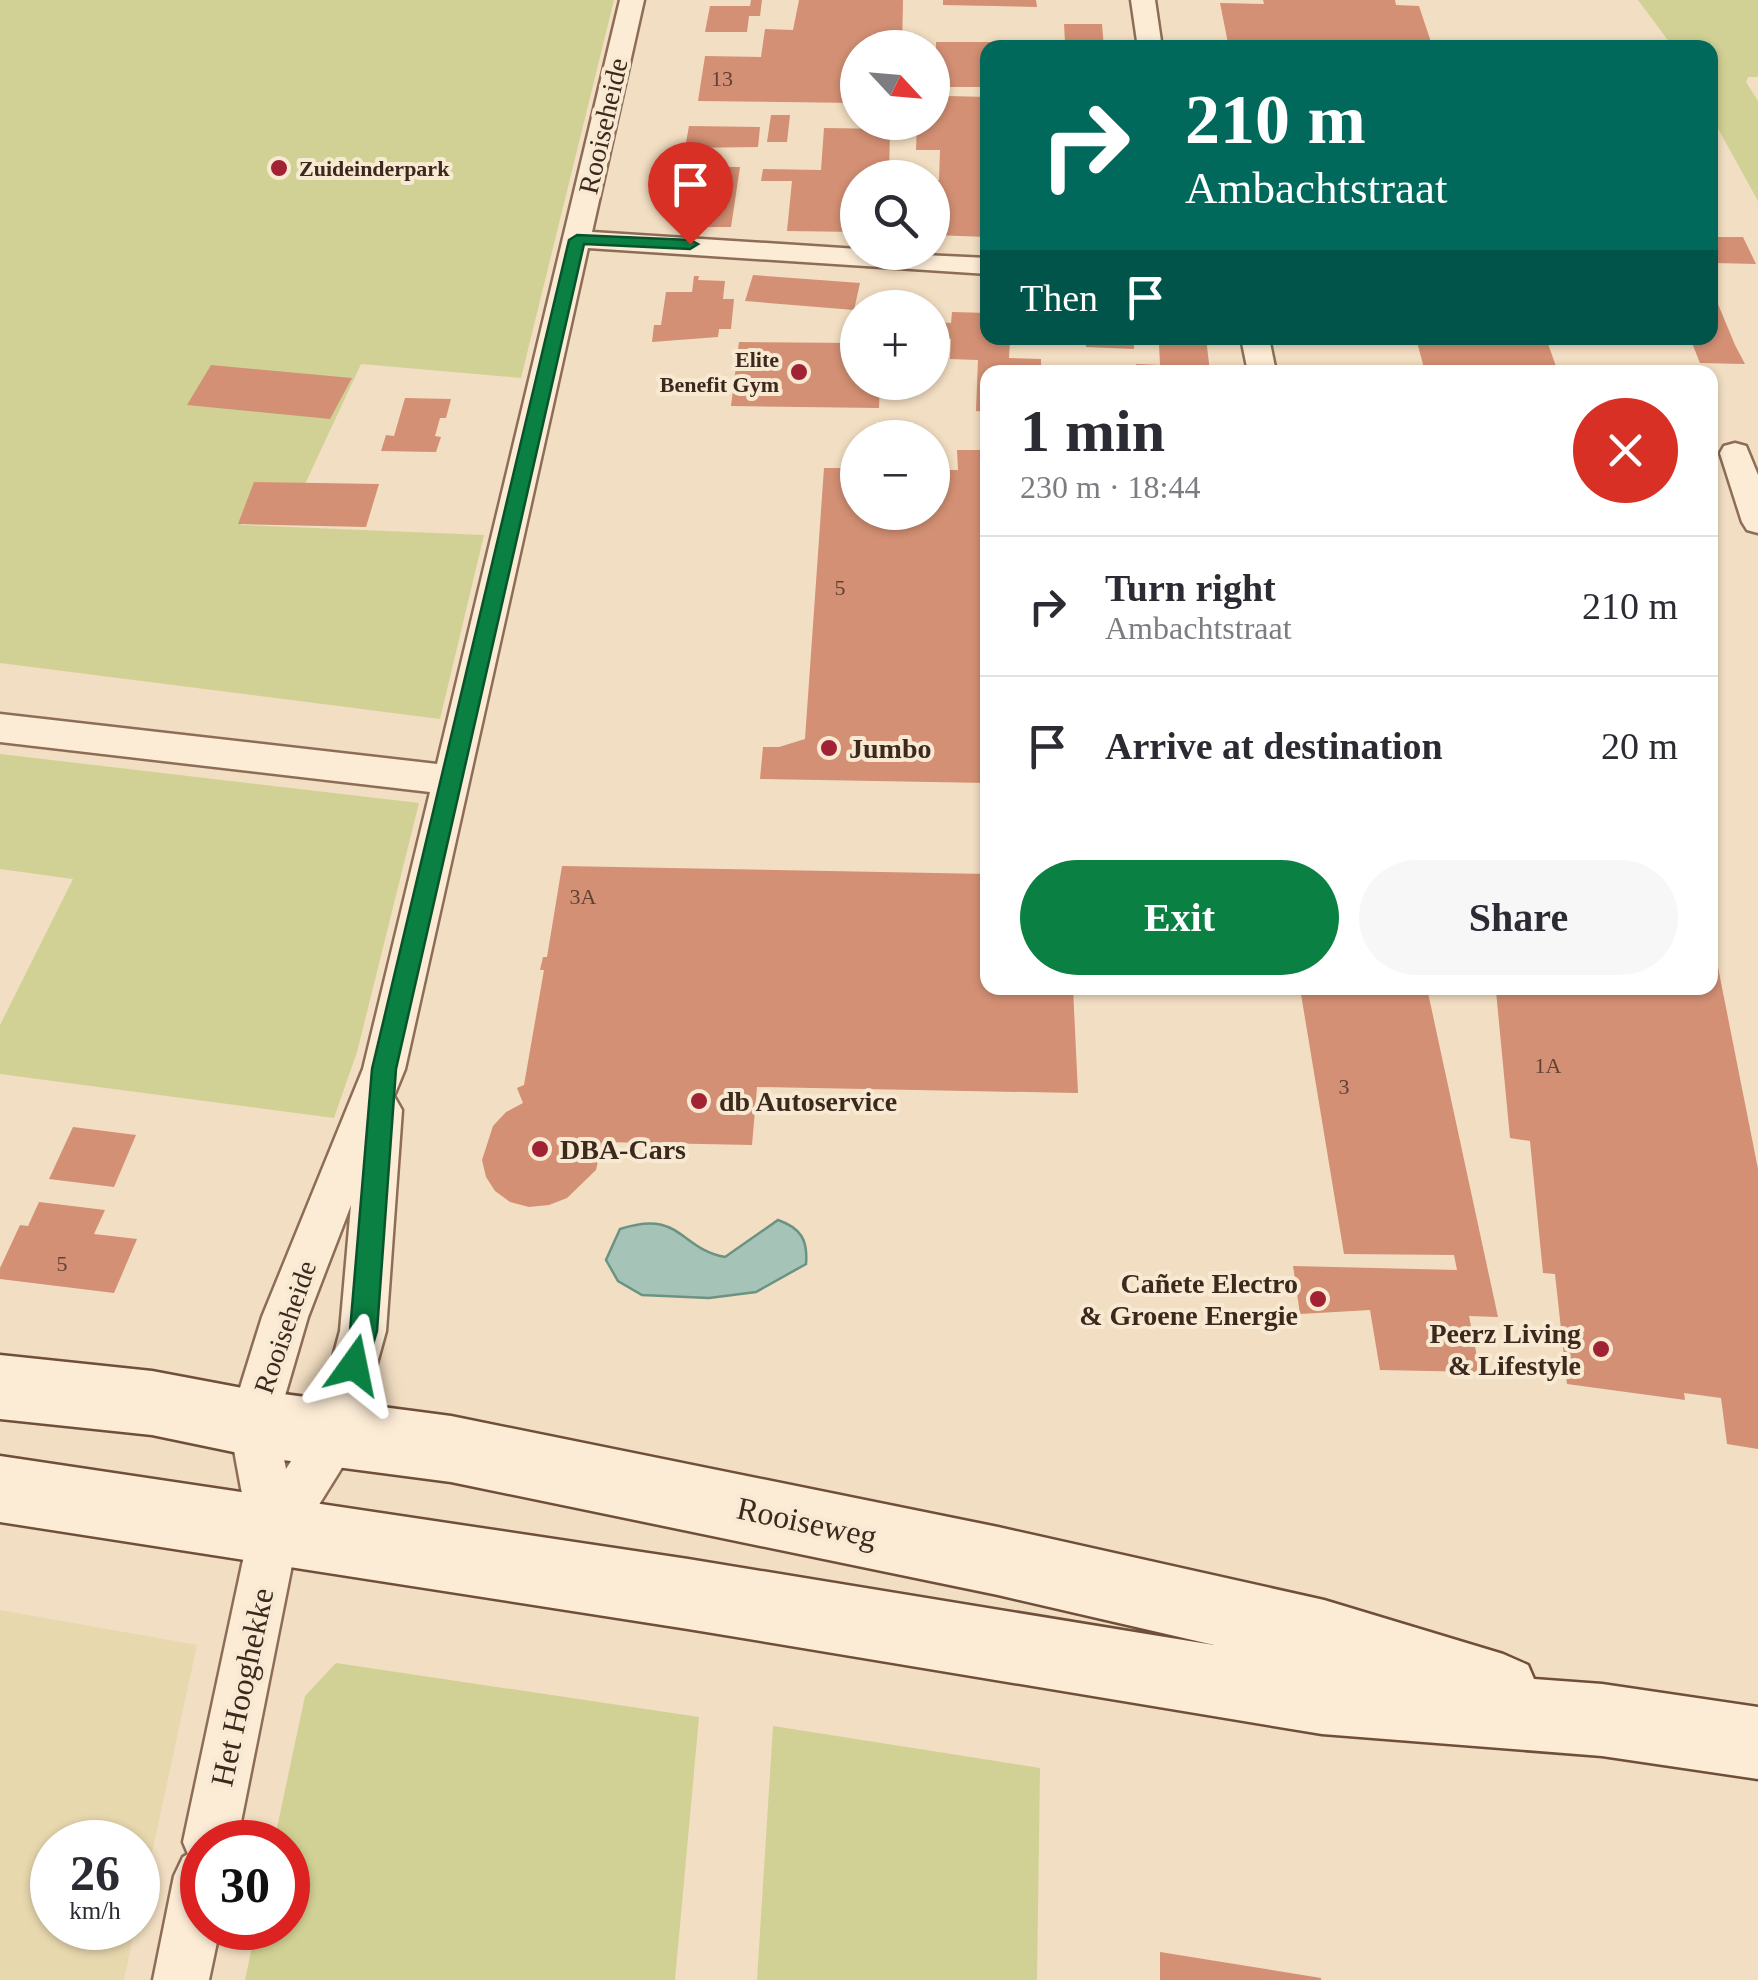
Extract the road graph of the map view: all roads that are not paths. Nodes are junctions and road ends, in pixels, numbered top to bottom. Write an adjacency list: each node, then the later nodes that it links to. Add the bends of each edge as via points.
1 (632, 0): 4 (street, Rooiseheide)
2 (1143, 0): 3 (street)
3 (1149, 40)
4 (577, 240): 5 (street); 9 (street, Rooiseheide)
5 (980, 265)
6 (1735, 453): 7 (street)
7 (1758, 522)
8 (0, 728): 9 (street)
9 (454, 780): 10 (street, Rooiseheide)
10 (384, 1069): 12 (street, Rooiseheide, via 285,1317); 13 (street, Rooiseheide, via 364,1331)
11 (0, 1387): 12 (main road, Rooiseweg, via 152,1403)
12 (253, 1424): 13 (main road, Rooiseweg); 15 (street, Rooiseheide)
13 (336, 1433): 15 (street, Rooiseheide); 16 (main road, Rooiseweg, via 666,1493 1305,1630)
14 (0, 1489): 15 (main road, Rooiseweg)
15 (274, 1532): 16 (main road, Rooiseweg, via 1322,1698); 18 (street, Het Hooghekke)
16 (1602, 1720): 17 (main road, Rooiseweg)
17 (1758, 1743)
18 (215, 1820)
19 (186, 1950): 20 (street)
20 (180, 1980)

